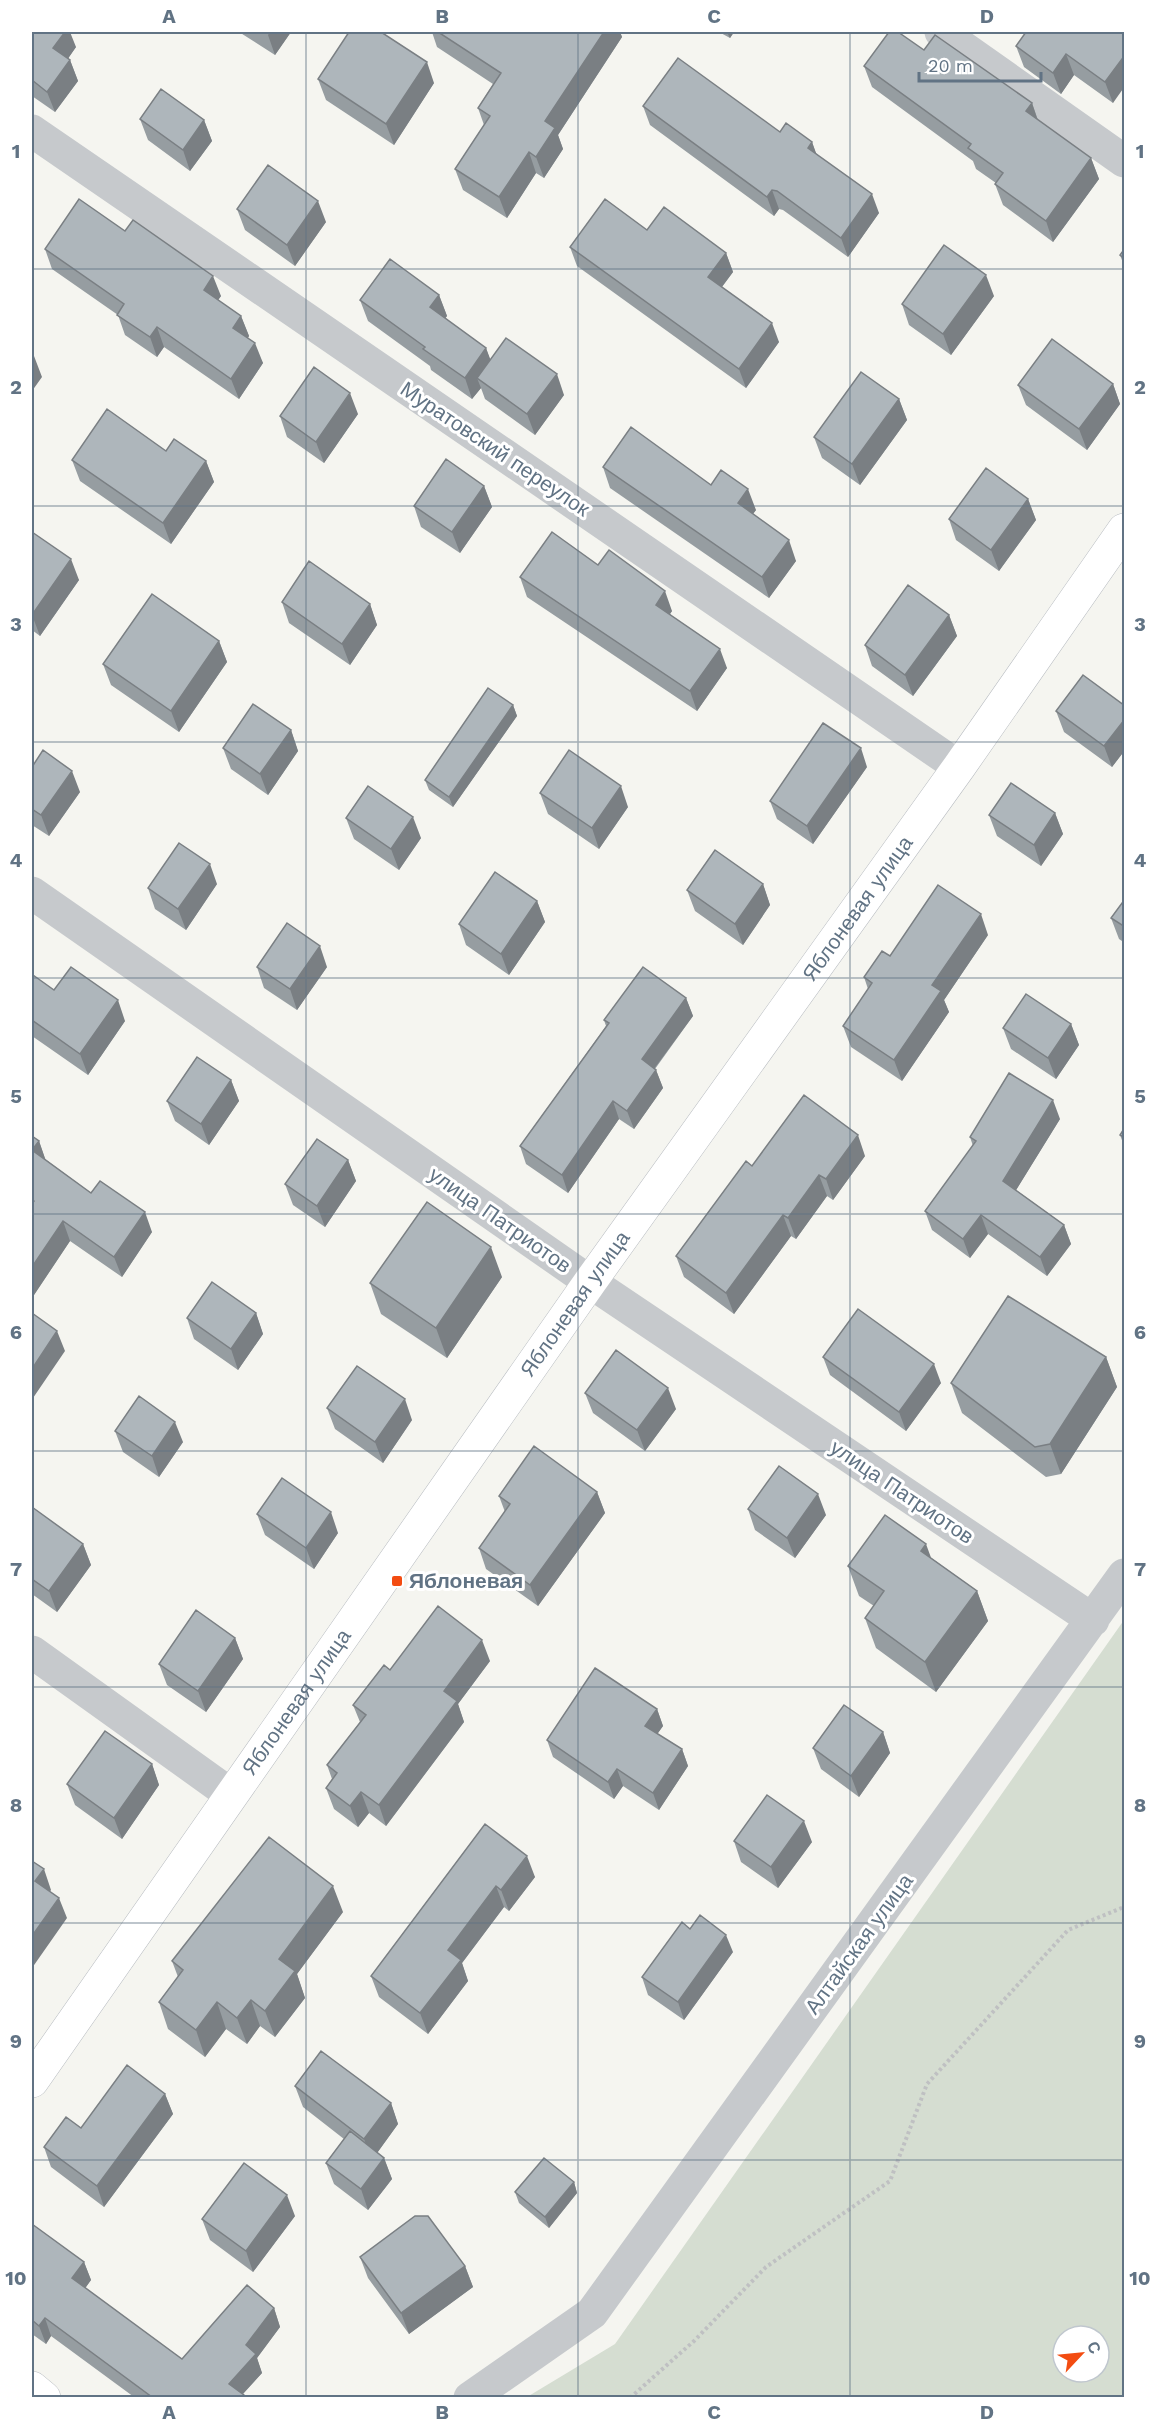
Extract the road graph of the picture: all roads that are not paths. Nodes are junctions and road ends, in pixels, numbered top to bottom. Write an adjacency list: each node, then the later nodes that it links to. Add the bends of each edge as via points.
1 (941, 32): 3 (street)
2 (32, 131): 5 (street, Муратовский переулок)
3 (1125, 161)
4 (1125, 530): 5 (street, Яблоневая улица)
5 (959, 767): 7 (street, Яблоневая улица)
6 (32, 893): 7 (street, улица Патриотов)
7 (590, 1282): 9 (street, улица Патриотов); 11 (street, Яблоневая улица)
8 (1125, 1575): 9 (street, Алтайская улица)
9 (1093, 1620): 15 (street, Алтайская улица, via 592,2313)
10 (32, 1652): 11 (street)
11 (230, 1794): 12 (street, Яблоневая улица)
12 (32, 2081)
13 (32, 2388): 14 (street)
14 (44, 2397)
15 (470, 2397)

